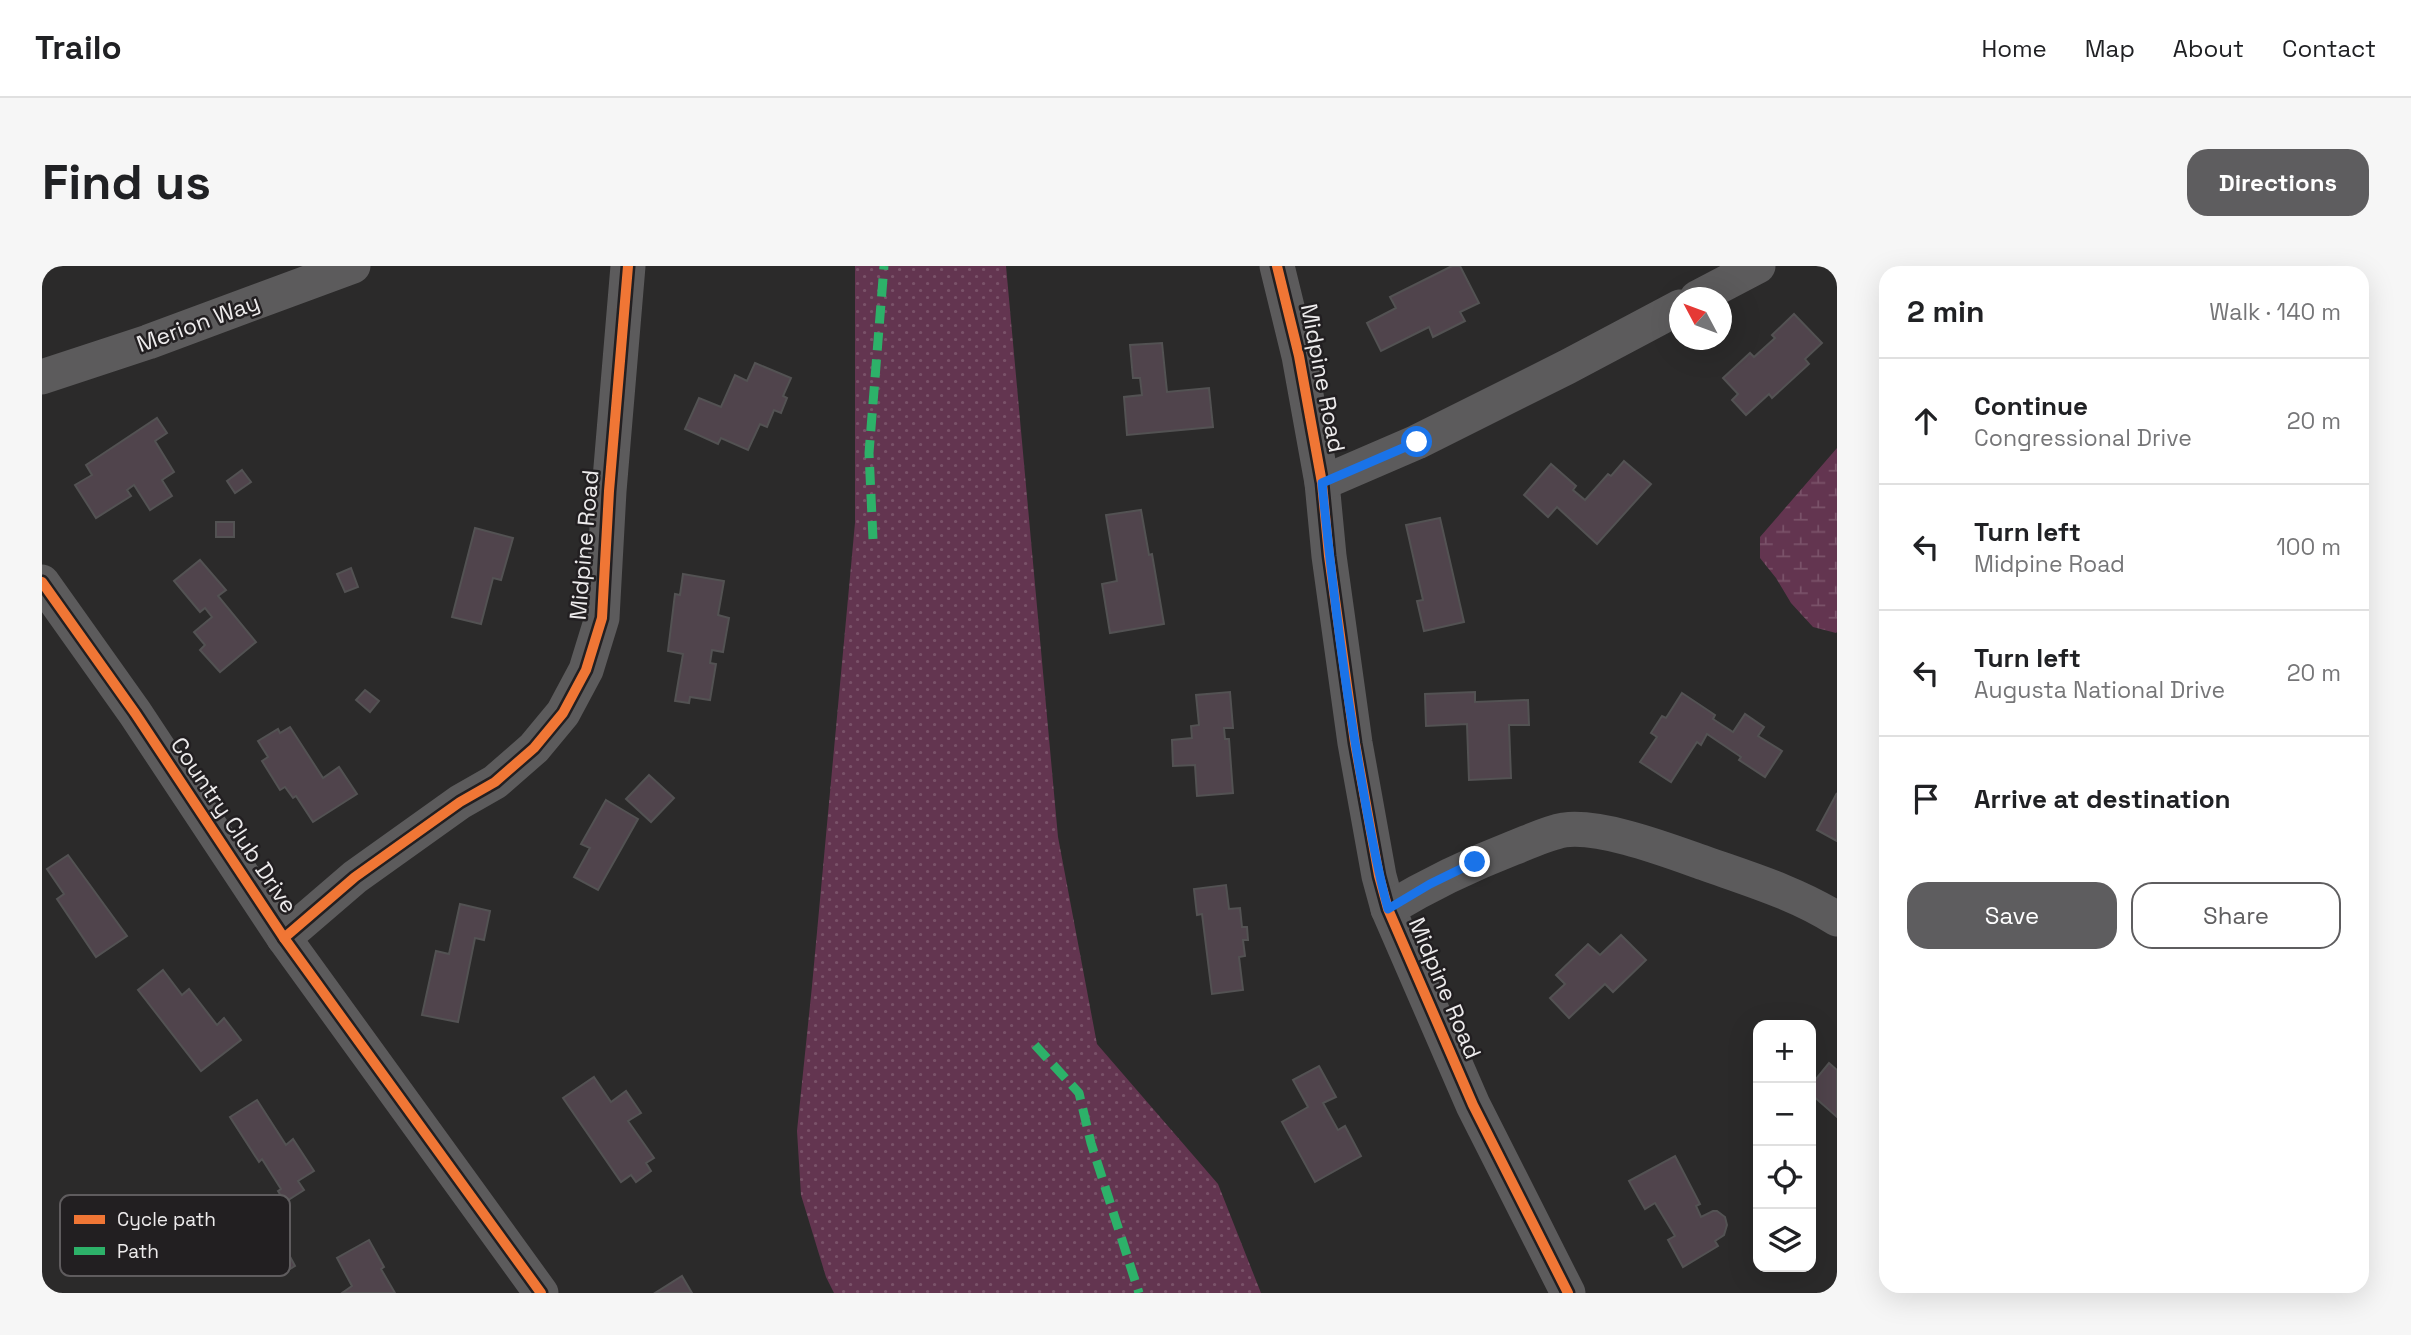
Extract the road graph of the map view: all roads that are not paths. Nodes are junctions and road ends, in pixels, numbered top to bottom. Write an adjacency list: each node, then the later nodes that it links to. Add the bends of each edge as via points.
1 (353, 266): 7 (street, Merion Way)
2 (628, 266): 12 (street, Midpine Road, via 602,618 586,670 563,713 534,748 495,782 355,877)
3 (1278, 266): 8 (street, Midpine Road)
4 (1758, 266): 5 (street)
5 (1718, 287)
6 (1669, 312): 8 (street, via 1417,442)
7 (42, 377)
8 (1322, 483): 10 (street, Midpine Road, via 1355,743)
9 (42, 582): 12 (street, Country Club Drive)
10 (1388, 909): 11 (street, via 1475,862 1578,829 1637,840 1699,861 1772,887); 14 (street, Midpine Road, via 1473,1105)
11 (1837, 919)
12 (284, 938): 13 (street, Country Club Drive)
13 (541, 1293)
14 (1568, 1293)

